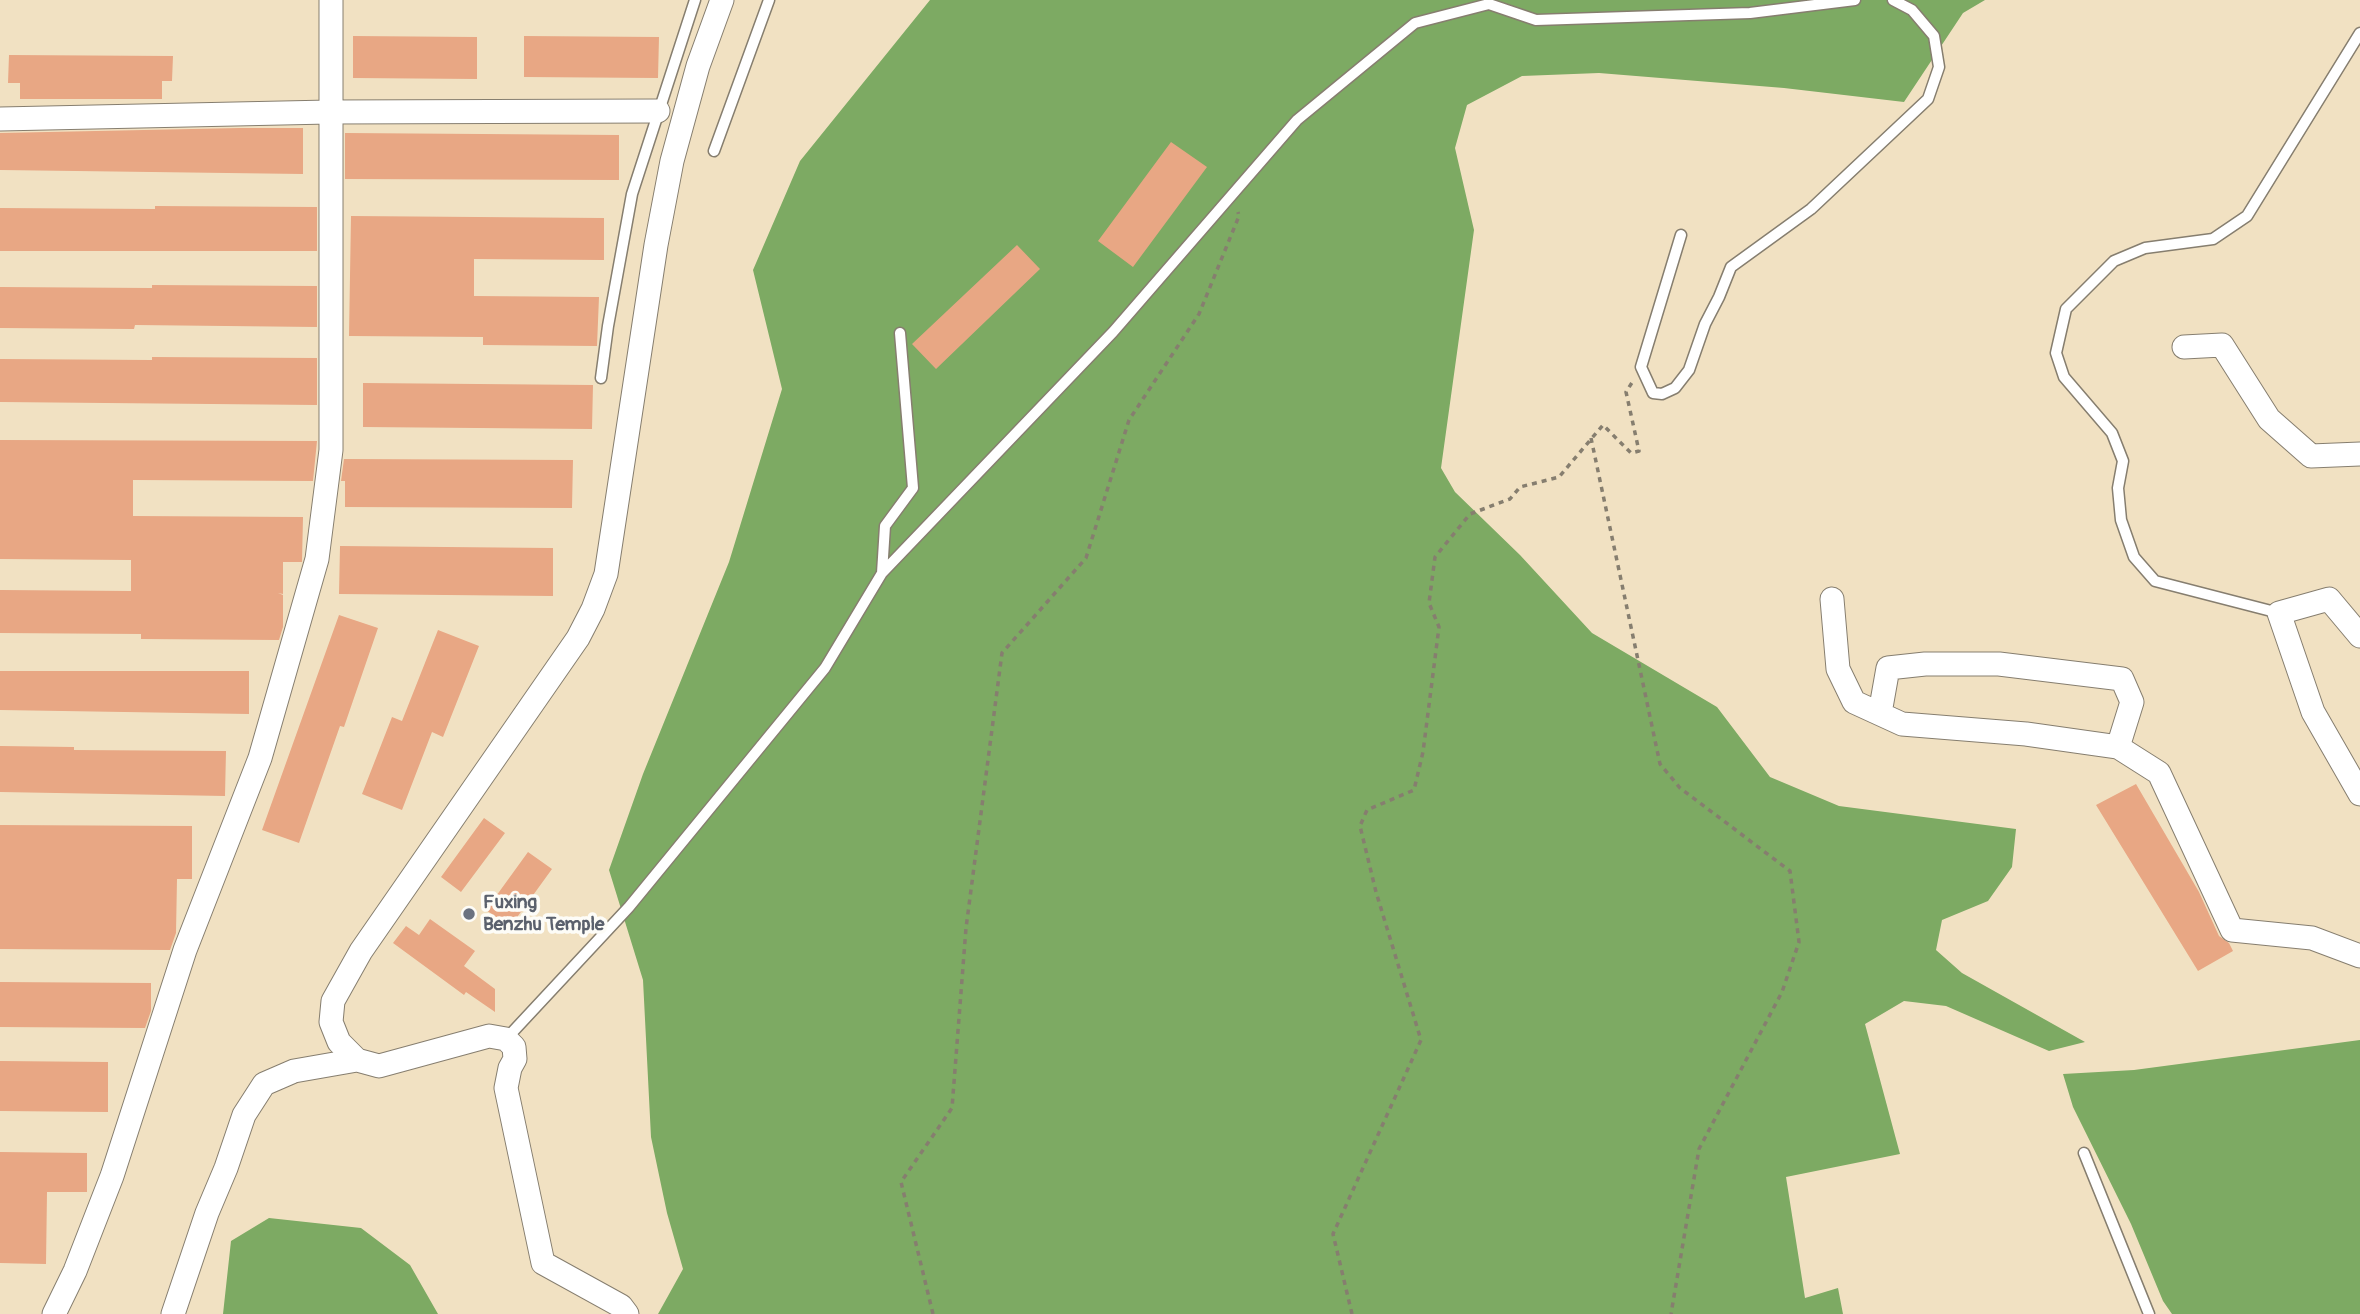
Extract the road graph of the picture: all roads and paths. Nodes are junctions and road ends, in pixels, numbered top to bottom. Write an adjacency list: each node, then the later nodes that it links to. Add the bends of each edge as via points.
1 (331, 0): 9 (street)
2 (695, 0): 8 (lane)
3 (722, 0): 29 (street, via 672,161 606,574 578,638 361,951 332,1001 331,1022 339,1042)
4 (769, 0): 11 (lane)
5 (1855, 0): 12 (lane, via 1750,13 1536,20 1489,4 1415,23 1297,120)
6 (1893, 0): 16 (lane, via 1912,10 1934,36 1939,67 1928,99 1811,209 1731,267 1689,370 1675,388 1653,393)
7 (2360, 33): 22 (lane, via 2247,216 2213,239 2145,248 2114,261 2066,309 2056,353 2064,377 2112,433 2123,460 2118,488 2121,520 2134,557 2155,581)
8 (658, 111): 9 (street); 17 (lane, via 632,194)
9 (329, 112): 10 (street); 31 (street, via 331,450 317,559 260,758 185,950 112,1175)
10 (0, 119)
11 (714, 151)
12 (1233, 194): 20 (lane, via 1113,332); 34 (path, via 1239,216 1199,314 1129,420 1086,558 1002,653 966,928 952,1108 901,1182)
13 (1681, 235): 16 (lane)
14 (900, 333): 20 (lane, via 913,488 885,526)
15 (2184, 347): 19 (street, via 2222,345 2269,419 2311,456)
16 (1641, 367): 18 (path, via 1626,392 1639,451 1632,453 1603,425)
17 (601, 378)
18 (1591, 438): 35 (path, via 1559,477 1520,487 1510,499 1470,514 1435,557 1429,603 1439,628 1414,790 1367,810 1360,826 1421,1040 1333,1234); 36 (path, via 1660,764 1680,788 1790,872 1800,942 1782,992 1699,1149)
19 (2360, 454)
20 (882, 573): 28 (lane, via 825,668 629,907)
21 (1832, 599): 24 (street, via 1838,669 1854,702)
22 (2279, 612): 23 (street, via 2329,599); 26 (street, via 2313,712)
23 (2360, 636)
24 (1880, 713): 25 (street, via 1902,724); 25 (street, via 1888,668 1999,664 2122,679 2132,702)
25 (2118, 747): 27 (street, via 2159,773 2232,930 2312,938)
26 (2359, 791)
27 (2360, 956)
28 (506, 1039): 29 (street, via 489,1037 379,1066); 33 (street, via 514,1047 515,1059 506,1088 543,1263 621,1306)
29 (357, 1060): 32 (street, via 294,1071 264,1084 244,1115)
30 (2084, 1153): 37 (lane)
31 (54, 1314)
32 (173, 1314)
33 (627, 1314)
34 (933, 1314)
35 (1353, 1314)
36 (1671, 1314)
37 (2149, 1314)

